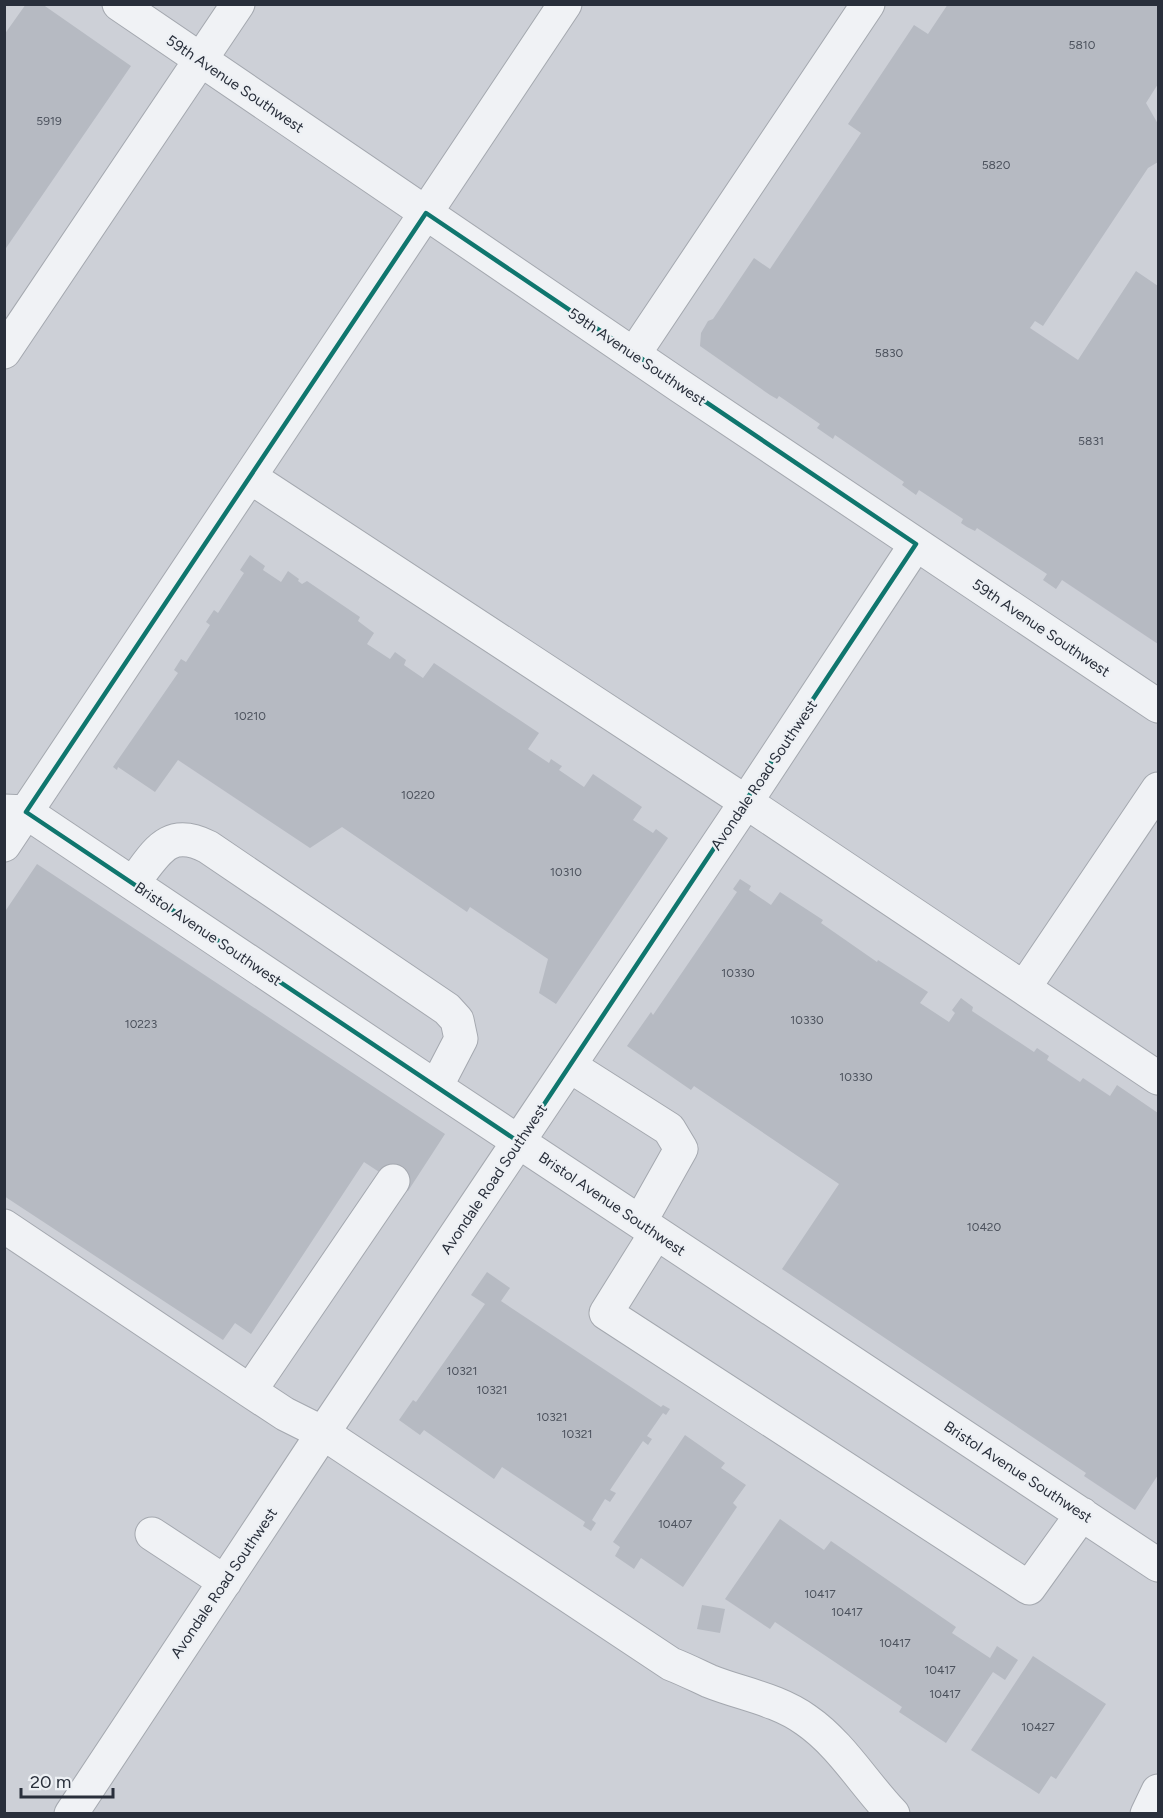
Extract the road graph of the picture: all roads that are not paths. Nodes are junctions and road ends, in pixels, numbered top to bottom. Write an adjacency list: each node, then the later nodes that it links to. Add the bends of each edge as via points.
1 (119, 4): 5 (street, 59th Avenue Southwest)
2 (238, 4): 5 (street)
3 (565, 4): 6 (street)
4 (868, 4): 8 (street)
5 (199, 60): 6 (street, 59th Avenue Southwest); 7 (street)
6 (426, 213): 8 (street, 59th Avenue Southwest); 9 (street)
7 (4, 352)
8 (634, 354): 10 (street, 59th Avenue Southwest)
9 (250, 477): 13 (street); 14 (street)
10 (916, 544): 11 (street, 59th Avenue Southwest); 13 (street, Avondale Road Southwest)
11 (1158, 706)
12 (1158, 789): 17 (street)
13 (746, 802): 17 (street); 18 (street, Avondale Road Southwest)
14 (15, 811): 15 (street); 16 (street, Bristol Avenue Southwest)
15 (4, 845)
16 (133, 883): 20 (street, Bristol Avenue Southwest); 20 (street, via 170,842 180,838 195,840 208,848 447,1009 457,1020 461,1039)
17 (1024, 988): 19 (street)
18 (570, 1066): 21 (street, Avondale Road Southwest); 24 (street, via 669,1129 681,1149)
19 (1158, 1078)
20 (436, 1087): 21 (street, Bristol Avenue Southwest)
21 (519, 1142): 24 (street, Bristol Avenue Southwest); 26 (street, Avondale Road Southwest)
22 (393, 1181): 25 (street)
23 (4, 1226): 25 (street)
24 (648, 1228): 27 (street, Bristol Avenue Southwest); 27 (street, via 606,1313 1029,1588)
25 (250, 1391): 26 (street)
26 (323, 1433): 30 (street, Avondale Road Southwest); 33 (street, via 671,1664 759,1696 808,1720)
27 (1082, 1514): 29 (street, Bristol Avenue Southwest)
28 (152, 1534): 30 (street)
29 (1158, 1565)
30 (225, 1582): 32 (street, Avondale Road Southwest)
31 (1158, 1791): 34 (street)
32 (71, 1814)
33 (893, 1814)
34 (1147, 1814)

